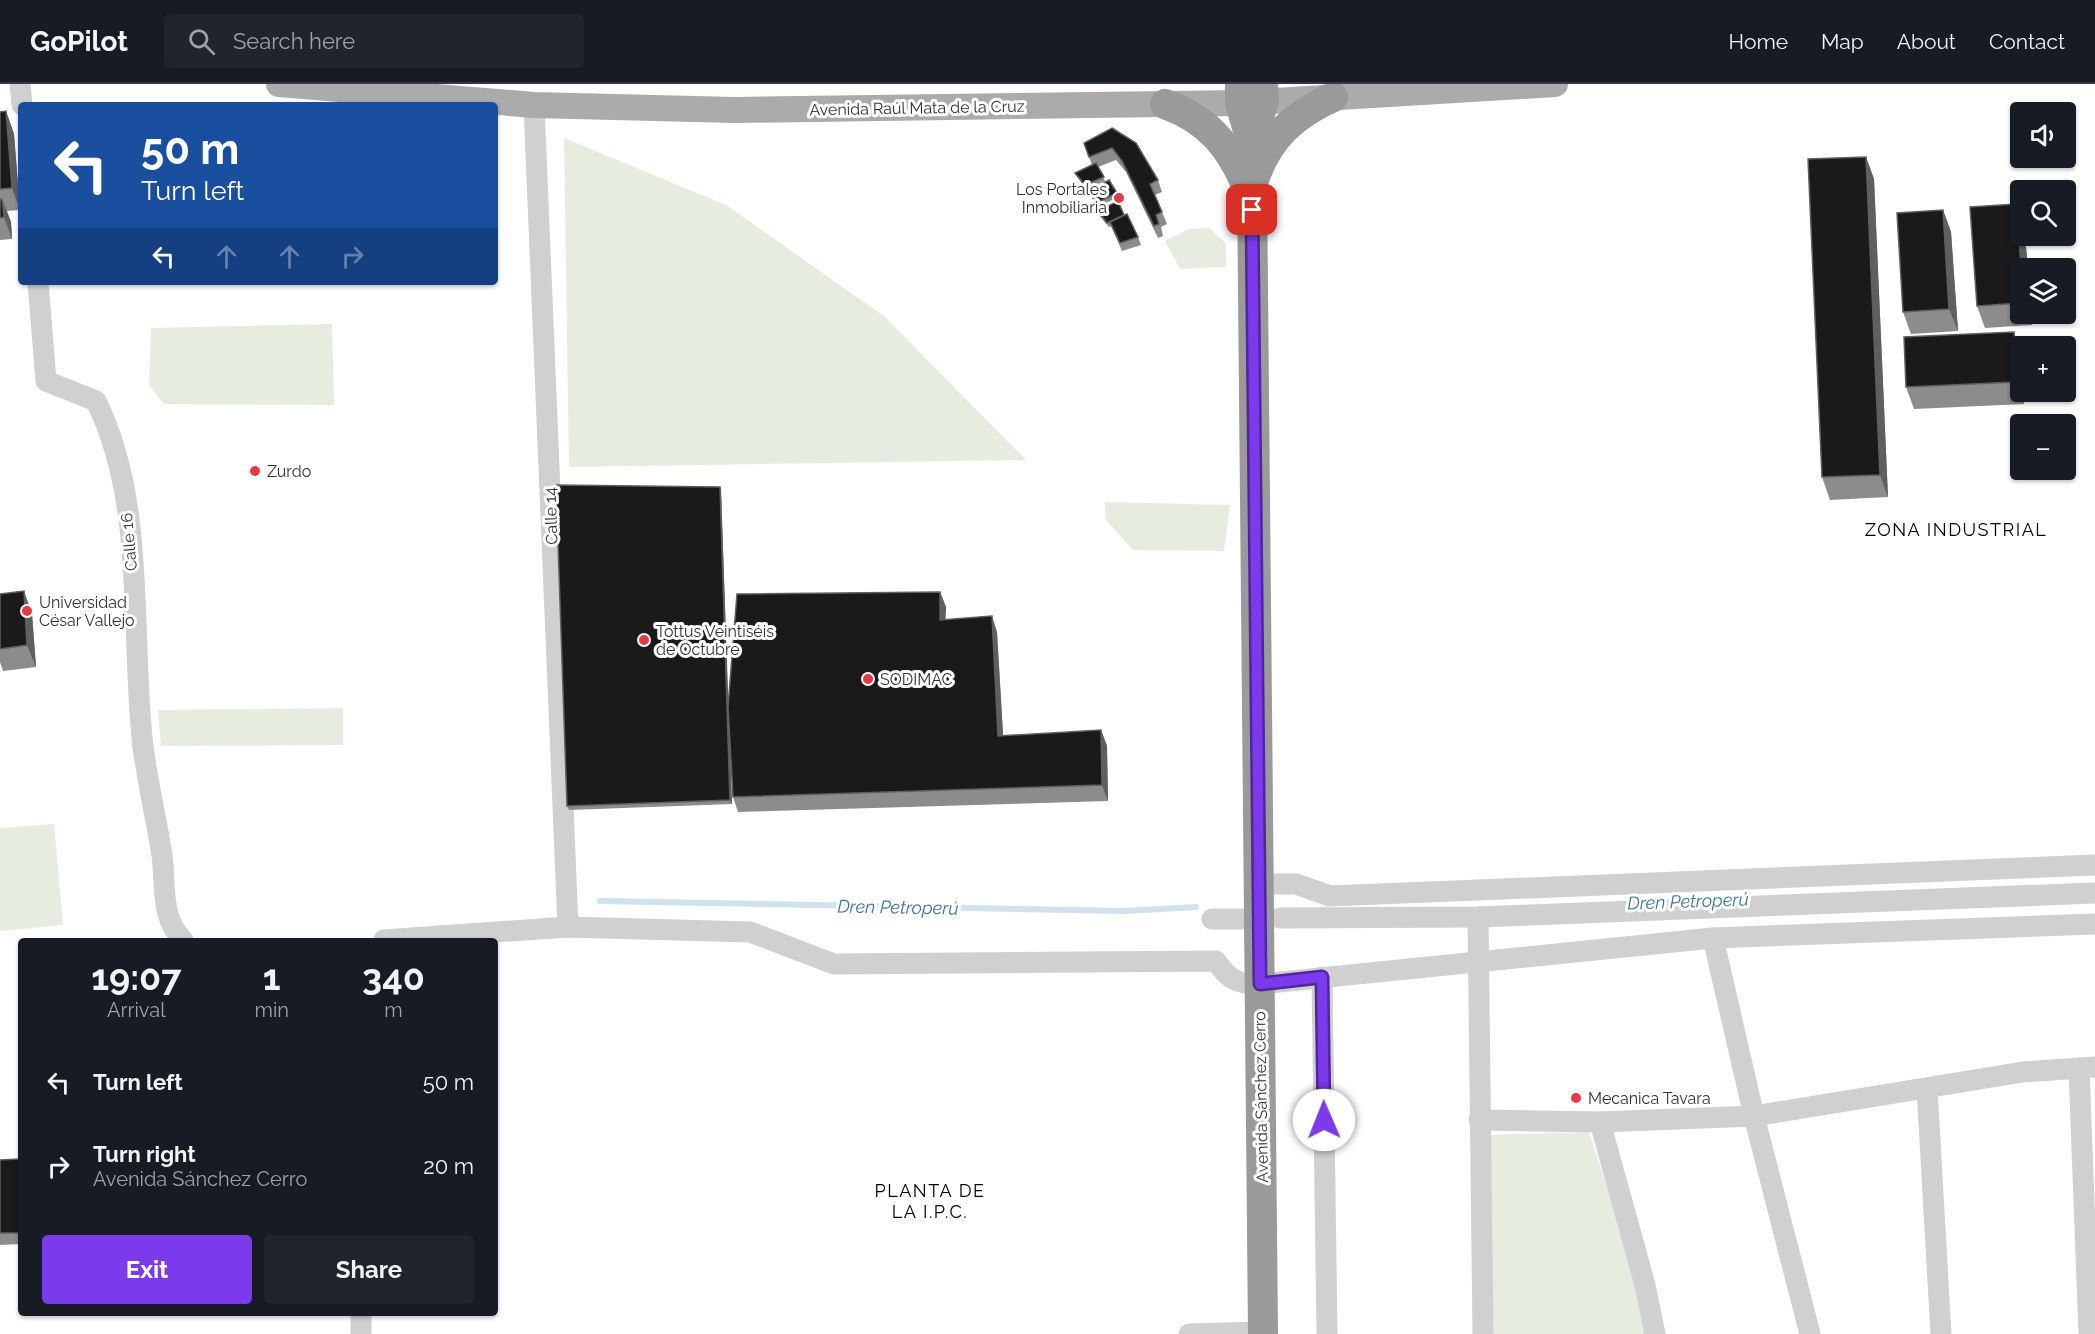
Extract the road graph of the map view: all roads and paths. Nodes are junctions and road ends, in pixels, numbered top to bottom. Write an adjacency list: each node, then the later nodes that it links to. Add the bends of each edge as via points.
1 (20, 84): 7 (street)
2 (279, 84): 8 (main road, Avenida Raúl Mata de la Cruz)
3 (1051, 84): 12 (main road, via 1049,90 1023,99)
4 (1555, 84): 6 (main road, Avenida Raúl Mata de la Cruz)
5 (1252, 93): 6 (main road, Avenida Raúl Mata de la Cruz); 10 (main road, Avenida Raúl Mata de la Cruz); 13 (highway, Avenida Sánchez Cerro)
6 (1333, 97): 13 (highway, via 1292,120 1267,148)
7 (22, 102)
8 (498, 102)
9 (498, 102): 11 (main road, Avenida Raúl Mata de la Cruz)
10 (1165, 104): 12 (main road, Avenida Raúl Mata de la Cruz); 13 (highway, via 1190,113 1220,141)
11 (534, 105): 12 (main road, Avenida Raúl Mata de la Cruz, via 735,110); 23 (street, Calle 14)
12 (971, 108)
13 (1252, 193): 16 (highway, Avenida Sánchez Cerro)
14 (38, 285): 24 (street, Calle 16, via 46,381 96,401 111,433 128,517 144,747 165,879 167,919)
15 (2095, 865): 16 (street, via 1330,896 1296,884)
16 (1259, 884): 29 (highway, Avenida Sánchez Cerro)
17 (2095, 893): 18 (street)
18 (1478, 917): 19 (street); 27 (street)
19 (1280, 918)
20 (1212, 919): 21 (street)
21 (1241, 919)
22 (2095, 924): 26 (street)
23 (568, 927): 25 (street); 29 (street, via 750,932 834,964 1216,961 1228,978 1239,984)
24 (181, 938)
25 (412, 938)
26 (1713, 938): 27 (street); 32 (street)
27 (1480, 963): 28 (street); 33 (street)
28 (1322, 977): 29 (street); 41 (street)
29 (1260, 984): 38 (highway, Avenida Sánchez Cerro)
30 (2087, 1068): 31 (street, via 2023,1072); 35 (street)
31 (1927, 1088): 32 (street); 45 (street)
32 (1754, 1116): 34 (street); 44 (street)
33 (1479, 1120): 34 (street); 42 (street)
34 (1600, 1122): 43 (street, via 1646,1285)
35 (2089, 1199): 37 (street)
36 (361, 1316): 39 (street)
37 (2091, 1332)
38 (1263, 1333): 40 (street)
39 (361, 1334)
40 (1189, 1334)
41 (1327, 1334)
42 (1483, 1334)
43 (1655, 1334)
44 (1810, 1334)
45 (1941, 1334)

